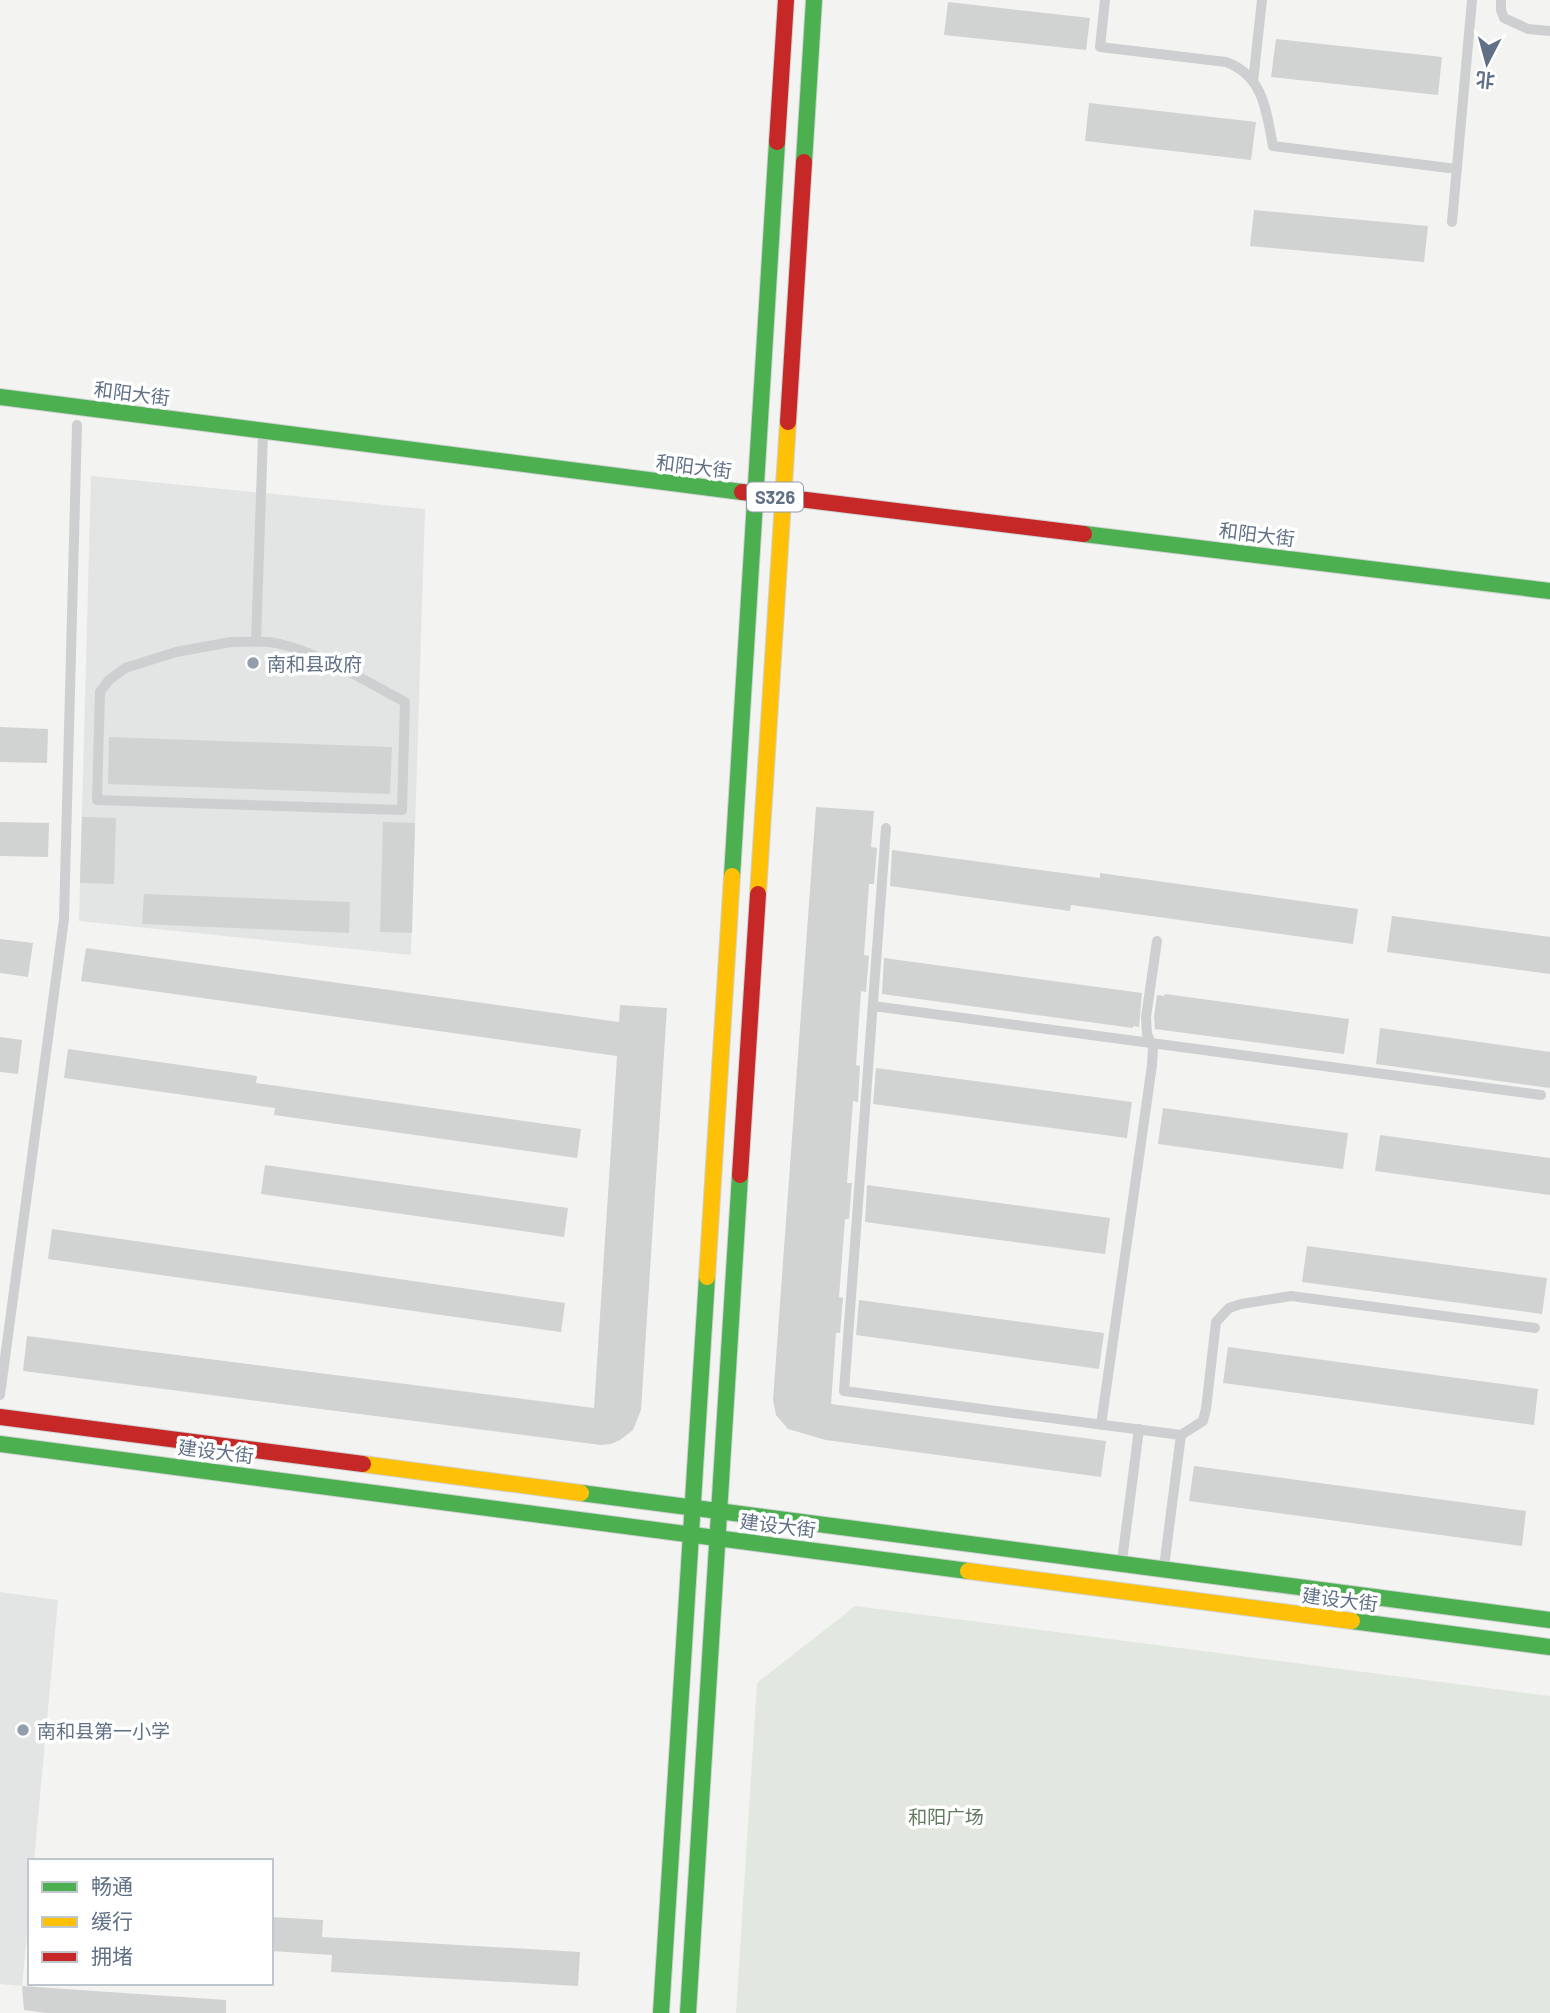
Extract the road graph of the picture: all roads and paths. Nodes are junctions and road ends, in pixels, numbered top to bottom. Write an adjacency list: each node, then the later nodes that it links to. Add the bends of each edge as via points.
1 (786, 0): 14 (main road)
2 (814, 0): 15 (main road)
3 (1105, 0): 8 (lane, via 1100,47 1226,62)
4 (1262, 0): 8 (lane)
5 (1472, 0): 9 (lane)
6 (1501, 0): 7 (lane, via 1504,18 1528,29)
7 (1550, 31)
8 (1253, 82): 9 (lane, via 1264,103 1273,146)
9 (1457, 169): 10 (lane)
10 (1452, 222)
11 (0, 397): 13 (main road, 和阳大街 / S326)
12 (77, 425): 26 (lane, via 64,919)
13 (263, 432): 14 (main road, 和阳大街 / S326); 19 (lane)
14 (755, 494): 15 (main road, 和阳大街 / S326); 16 (main road)
15 (783, 498): 17 (main road); 18 (main road, 和阳大街 / S326)
16 (748, 511): 17 (main road, S326); 32 (main road)
17 (789, 516): 33 (main road)
18 (1550, 591)
19 (256, 642): 19 (lane, via 176,652 125,668 109,680 100,692 97,800 402,810 405,702 315,656 280,644)
20 (886, 828): 22 (lane)
21 (1157, 941): 23 (lane, via 1146,1017)
22 (873, 1006): 23 (lane); 28 (lane, via 844,1391)
23 (1151, 1043): 24 (lane); 28 (lane, via 1152,1065)
24 (1541, 1095)
25 (1535, 1328): 30 (lane, via 1291,1296 1241,1304 1229,1308 1216,1322 1203,1420)
26 (0, 1395)
27 (0, 1418): 32 (main road, 建设大街)
28 (1101, 1424): 29 (lane)
29 (1139, 1429): 30 (lane); 36 (lane)
30 (1181, 1435): 37 (lane)
31 (0, 1444): 34 (main road, 建设大街)
32 (692, 1508): 33 (main road, 建设大街); 34 (main road)
33 (720, 1511): 35 (main road); 36 (main road, 建设大街)
34 (691, 1535): 35 (main road, 建设大街); 40 (main road)
35 (718, 1538): 39 (main road, 建设大街); 41 (main road)
36 (1122, 1564): 37 (main road, 建设大街)
37 (1164, 1570): 38 (main road, 建设大街)
38 (1550, 1620)
39 (1550, 1647)
40 (661, 2013)
41 (688, 2013)

